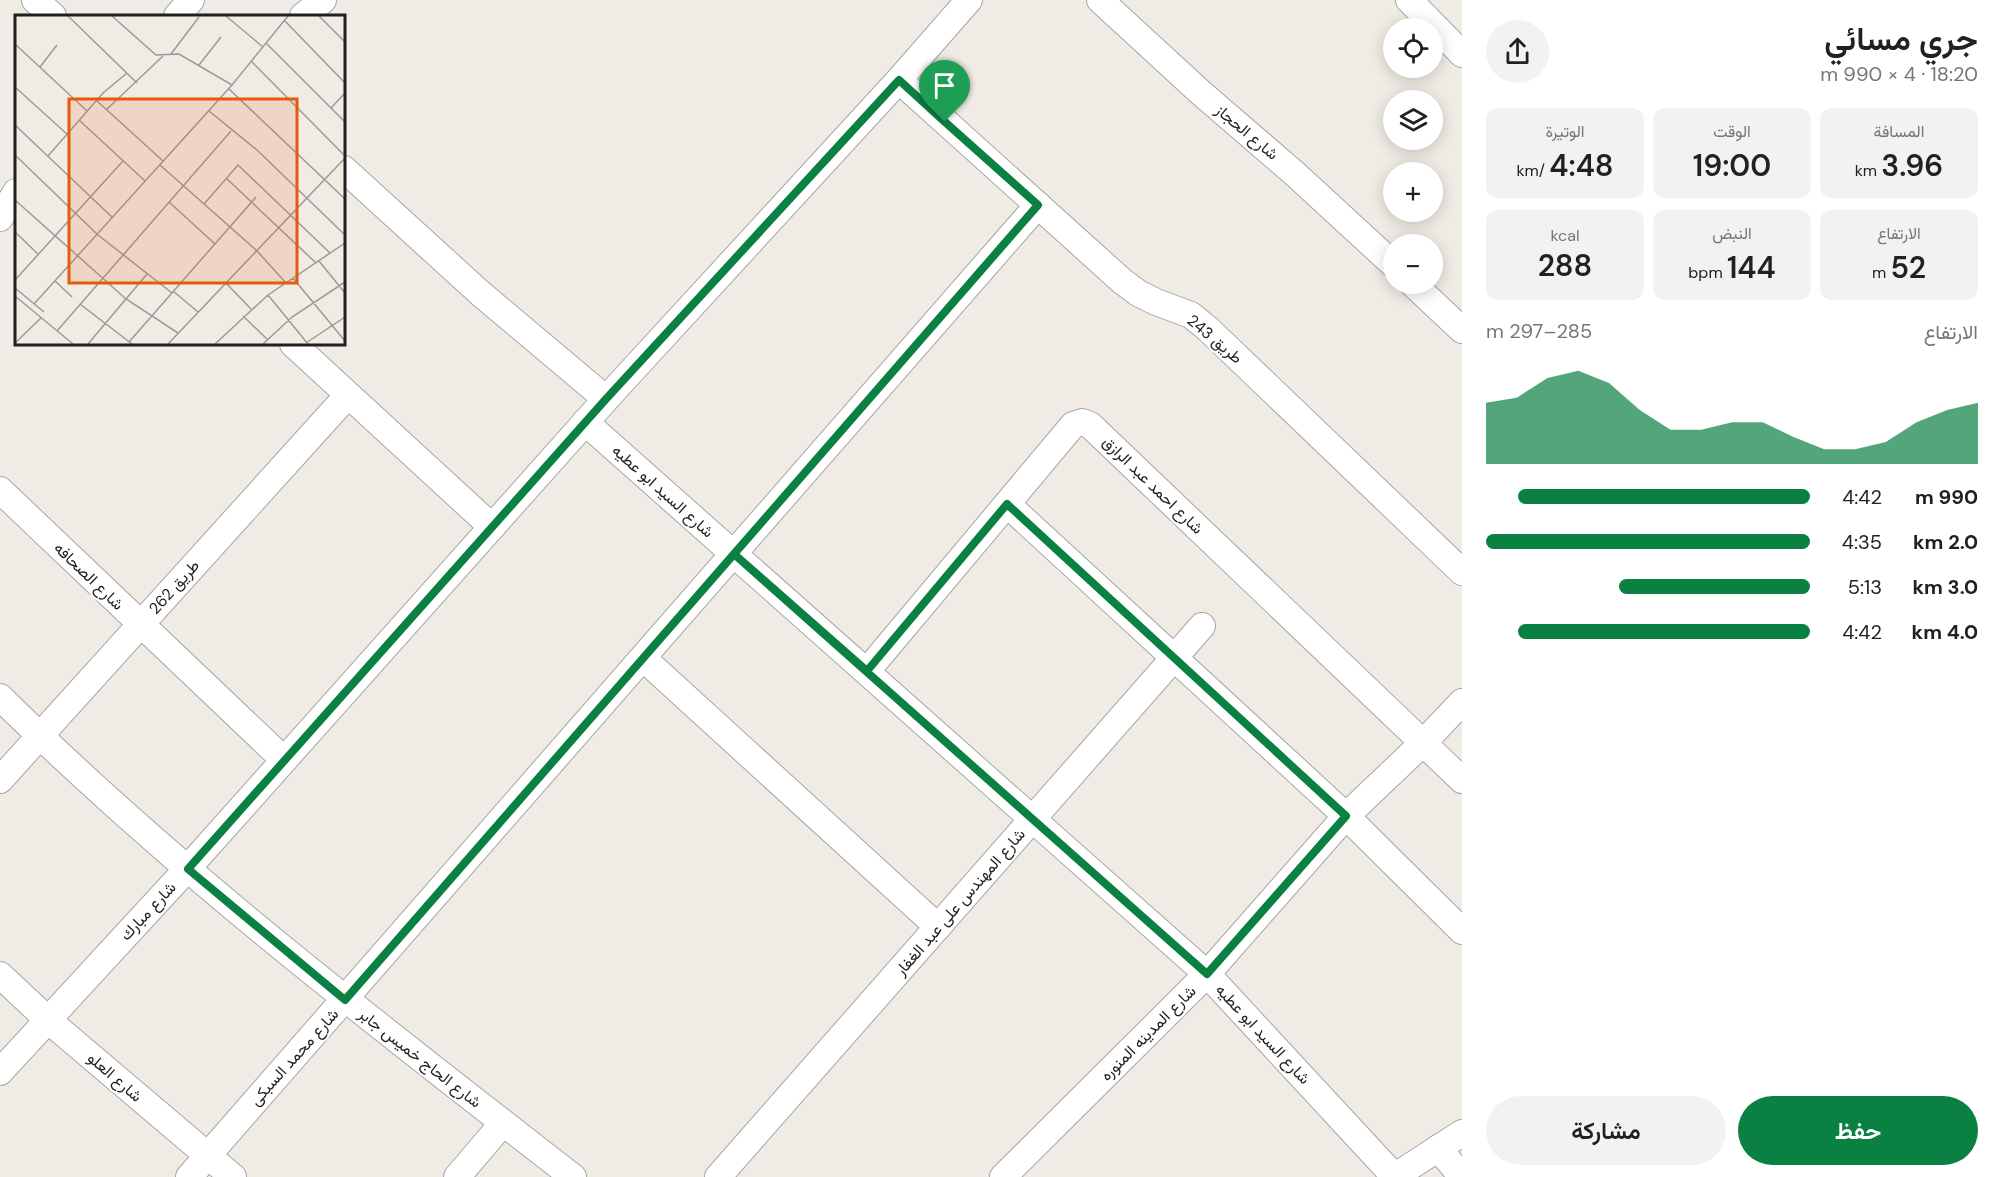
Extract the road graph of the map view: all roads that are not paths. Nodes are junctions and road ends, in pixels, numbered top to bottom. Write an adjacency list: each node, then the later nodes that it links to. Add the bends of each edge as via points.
1 (35, 0): 6 (street)
2 (323, 0): 7 (street)
3 (969, 0): 9 (street, شارع مبارك)
4 (1100, 0): 14 (street, شارع الحجاز)
5 (1409, 0): 8 (street)
6 (52, 15)
7 (304, 15)
8 (1462, 54)
9 (899, 80): 12 (street, طريق 243); 19 (street, شارع مبارك)
10 (345, 170): 19 (street, via 480,293)
11 (15, 194): 13 (street)
12 (1038, 205): 24 (street, شارع محمد السبكى); 25 (street, طريق 243, via 1138,293 1191,315 1208,329)
13 (0, 218)
14 (1383, 255)
15 (1424, 294): 16 (street)
16 (1462, 330)
17 (294, 345): 18 (street)
18 (348, 395): 23 (street); 26 (street, طريق 262)
19 (606, 399): 20 (street, شارع مبارك)
20 (585, 422): 23 (street, شارع مبارك); 24 (street, شارع السيد ابو عطيه)
21 (0, 490): 26 (street, شارع الصحافه)
22 (1007, 504): 29 (street); 30 (street, شارع احمد عبد الرازق); 34 (street, شارع احمد عبد الرازق, via 1073,425 1090,425)
23 (492, 526): 35 (street, شارع مبارك)
24 (734, 554): 28 (street, شارع محمد السبكى); 30 (street, شارع السيد ابو عطيه)
25 (1462, 572)
26 (140, 625): 33 (street, طريق 262); 35 (street, شارع الصحافه)
27 (1202, 626): 29 (street, شارع المهندس على عبد الغفار)
28 (643, 658): 41 (street); 45 (street, شارع محمد السبكى)
29 (1174, 658): 38 (street); 39 (street, شارع المهندس على عبد الغفار)
30 (867, 671): 39 (street, شارع السيد ابو عطيه)
31 (0, 697): 33 (street, شارع الحاج خميس جابر)
32 (1462, 702): 34 (street, شارع المدينه المنوره)
33 (40, 736): 36 (street, طريق 262); 40 (street, شارع الحاج خميس جابر)
34 (1424, 742): 37 (street, شارع احمد عبد الرازق); 38 (street, شارع المدينه المنوره)
35 (284, 760): 40 (street, شارع مبارك)
36 (0, 780)
37 (1462, 780)
38 (1346, 816): 42 (street); 43 (street, شارع المدينه المنوره)
39 (1033, 819): 41 (street, شارع المهندس على عبد الغفار); 43 (street, شارع السيد ابو عطيه)
40 (188, 869): 45 (street, شارع الحاج خميس جابر); 46 (street, شارع مبارك)
41 (938, 927): 56 (street, شارع المهندس على عبد الغفار)
42 (1462, 931)
43 (1207, 974): 57 (street, شارع المدينه المنوره); 58 (street, شارع السيد ابو عطيه)
44 (0, 975): 46 (street, شارع العلو)
45 (345, 1000): 48 (street, شارع الحاج خميس جابر); 51 (street, شارع محمد السبكى)
46 (48, 1020): 47 (street, شارع مبارك); 51 (street, شارع العلو)
47 (0, 1072)
48 (503, 1123): 54 (street); 55 (street, شارع الحاج خميس جابر)
49 (1462, 1133): 50 (street)
50 (1438, 1148): 58 (street); 59 (street)
51 (207, 1156): 52 (street, شارع محمد السبكى); 53 (street, شارع العلو)
52 (189, 1177)
53 (233, 1177)
54 (457, 1177)
55 (573, 1177)
56 (718, 1177)
57 (1004, 1177)
58 (1395, 1177)
59 (1462, 1177)

